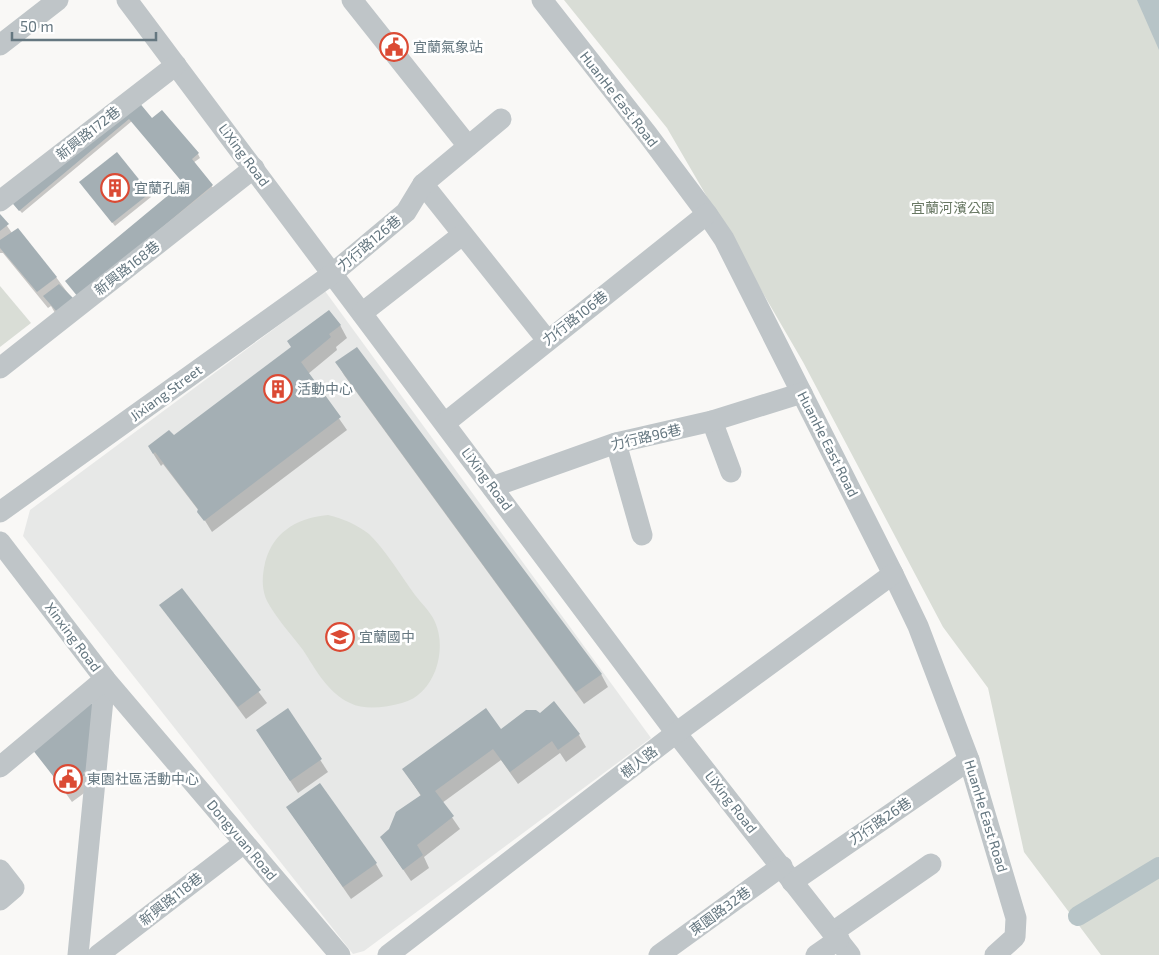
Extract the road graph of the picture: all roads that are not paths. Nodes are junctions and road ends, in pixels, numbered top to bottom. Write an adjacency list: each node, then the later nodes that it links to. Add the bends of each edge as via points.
1 (58, 0): 5 (street)
2 (127, 0): 6 (street, LiXing Road)
3 (352, 0): 8 (street)
4 (542, 0): 12 (street, HuanHe East Road)
5 (0, 45)
6 (176, 65): 9 (street, LiXing Road); 11 (street, 新興路172巷)
7 (501, 120): 8 (street, 力行路126巷)
8 (468, 146): 10 (street, 力行路126巷)
9 (254, 168): 14 (street, LiXing Road); 17 (street, 新興路168巷)
10 (423, 184): 13 (street); 14 (street, 力行路126巷, via 406,212)
11 (0, 201)
12 (707, 214): 16 (street, 力行路106巷); 18 (street, HuanHe East Road, via 724,240)
13 (462, 235): 15 (street); 16 (street)
14 (332, 274): 15 (street, LiXing Road); 24 (street, Jixiang Street)
15 (362, 313): 20 (street, LiXing Road)
16 (547, 340): 20 (street, 力行路106巷)
17 (0, 368)
18 (802, 393): 19 (street, 力行路96巷); 27 (street, HuanHe East Road)
19 (712, 421): 21 (street, 力行路96巷); 22 (street)
20 (444, 423): 23 (street, LiXing Road)
21 (616, 443): 23 (street, 力行路96巷); 25 (street)
22 (731, 472)
23 (492, 487): 29 (street, LiXing Road)
24 (0, 512)
25 (642, 535)
26 (0, 542): 28 (street, Xinxing Road)
27 (893, 574): 29 (street, 樹人路); 30 (street, HuanHe East Road, via 918,626)
28 (104, 679): 31 (street); 32 (street, Dongyuan Road); 38 (street, Xinxing Road)
29 (676, 733): 35 (street, LiXing Road); 41 (street, 樹人路)
30 (969, 760): 35 (street, 力行路26巷); 44 (street, HuanHe East Road, via 1016,918 1015,937)
31 (0, 766)
32 (244, 843): 39 (street, 新興路118巷); 40 (street, Dongyuan Road)
33 (930, 864): 37 (street)
34 (0, 870): 36 (street, via 14,888)
35 (787, 874): 37 (street, LiXing Road); 42 (street, 東園路32巷)
36 (0, 900)
37 (841, 942): 43 (street)
38 (78, 955)
39 (98, 955)
40 (340, 955)
41 (388, 955)
42 (659, 955)
43 (816, 955)
44 (995, 955)

